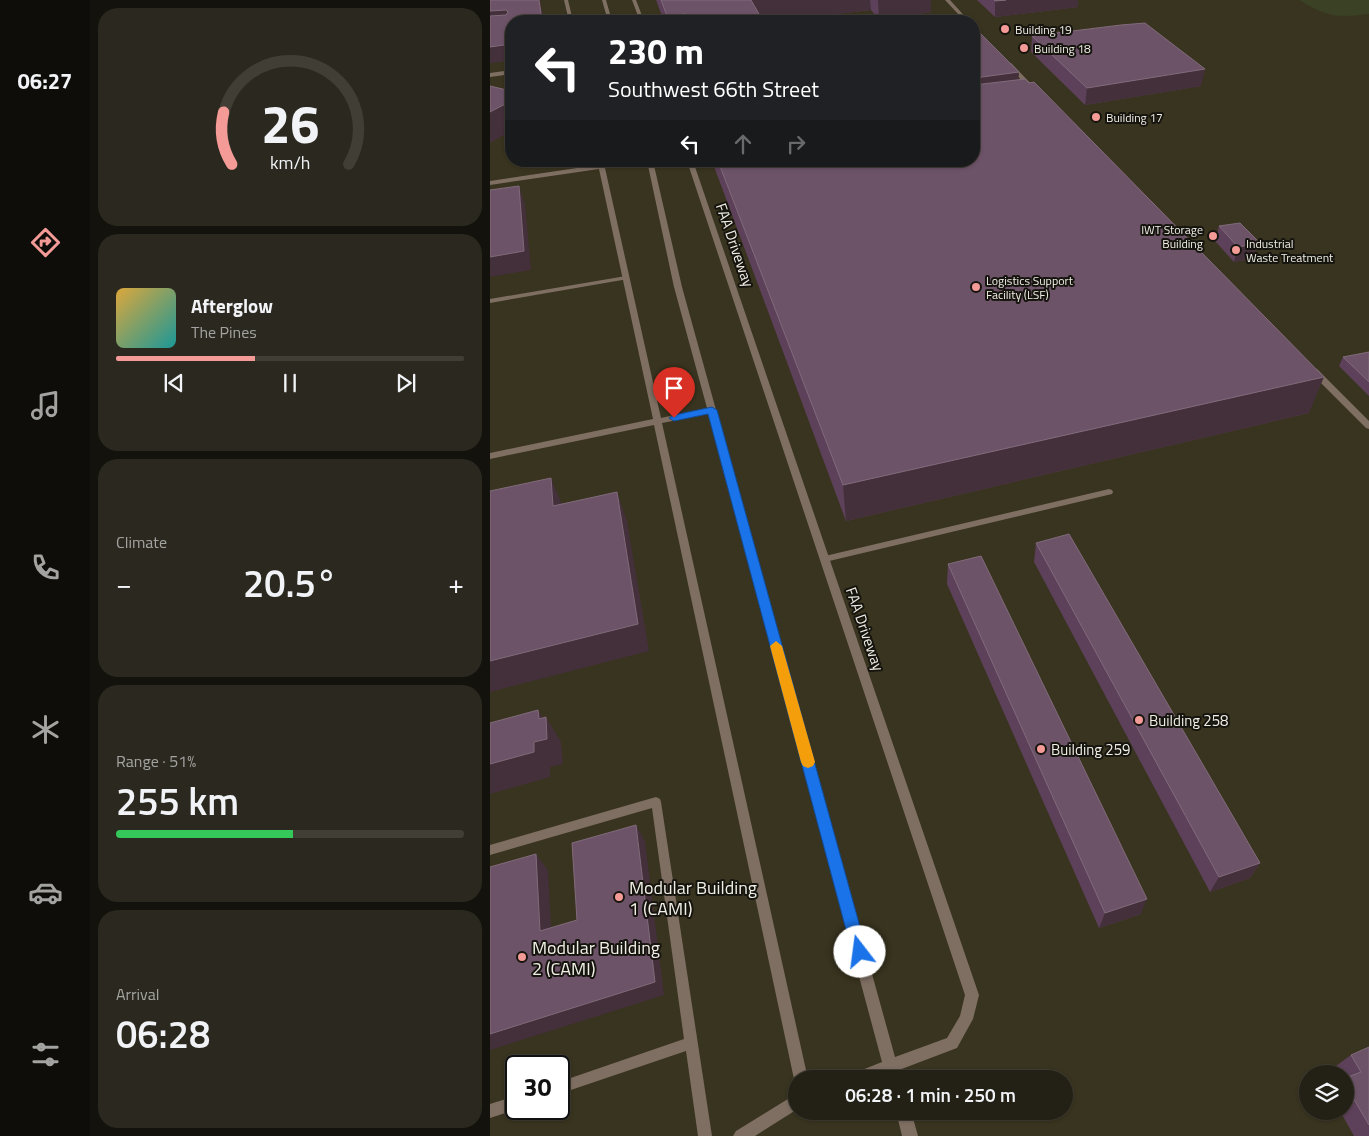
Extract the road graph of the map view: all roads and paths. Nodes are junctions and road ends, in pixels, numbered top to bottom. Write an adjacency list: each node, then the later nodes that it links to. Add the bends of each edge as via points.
1 (566, 0): 5 (lane)
2 (604, 0): 6 (street)
3 (634, 0): 7 (lane)
4 (947, 0): 8 (street)
5 (570, 15)
6 (608, 15)
7 (640, 15)
8 (961, 15)
9 (1000, 55): 12 (street)
10 (505, 73): 11 (street)
11 (490, 75)
12 (1040, 96)
13 (589, 167): 17 (street)
14 (608, 167): 18 (street)
15 (651, 167): 21 (street, via 678,287)
16 (692, 167): 26 (street, FAA Driveway)
17 (490, 183)
18 (626, 278): 19 (lane, via 605,285); 22 (street)
19 (490, 301)
20 (1306, 363): 23 (street)
21 (712, 410): 22 (street); 30 (street)
22 (658, 421): 24 (street); 29 (street)
23 (1369, 426)
24 (490, 456)
25 (1109, 492): 26 (lane)
26 (825, 559): 31 (street, FAA Driveway, via 972,995 966,1020 952,1043)
27 (490, 850): 28 (lane, via 656,802)
28 (691, 1043): 32 (lane); 37 (lane)
29 (799, 1070)
30 (892, 1070)
31 (899, 1070)
32 (570, 1084)
33 (505, 1106): 35 (lane)
34 (788, 1107): 38 (street)
35 (490, 1111)
36 (906, 1120): 39 (street)
37 (705, 1136)
38 (742, 1136)
39 (910, 1136)

